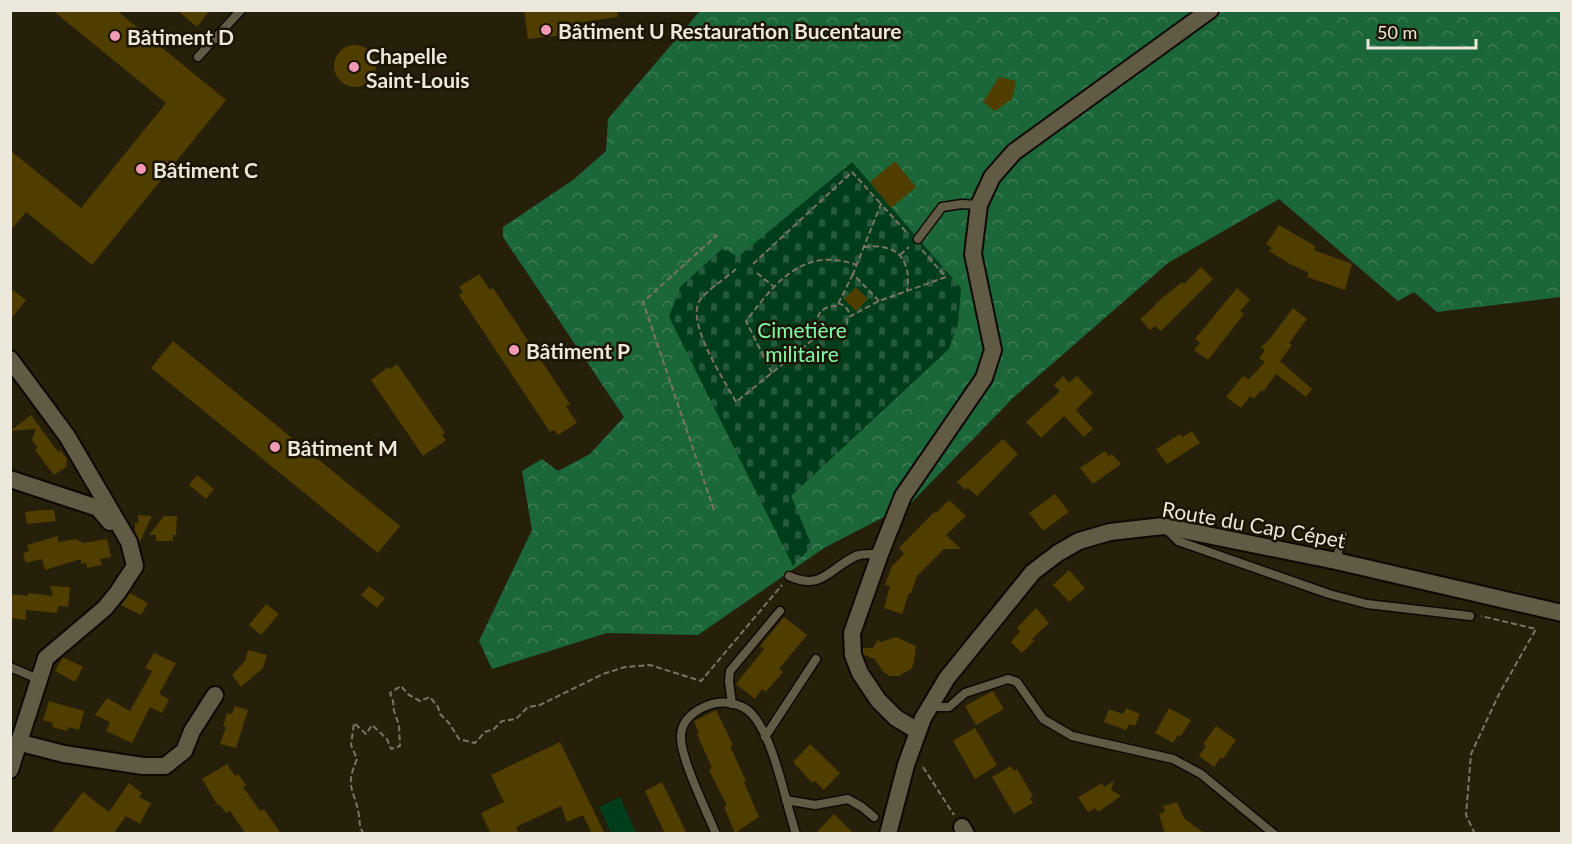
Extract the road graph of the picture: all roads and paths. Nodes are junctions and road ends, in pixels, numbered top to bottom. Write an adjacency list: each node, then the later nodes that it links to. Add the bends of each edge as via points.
1 (241, 10): 3 (lane)
2 (1210, 10): 5 (street, via 1014,152 992,177)
3 (198, 57)
4 (880, 204): 7 (path); 9 (path); 11 (path, via 852,172)
5 (980, 205): 8 (lane, via 942,207); 29 (street, via 973,254 993,350 984,378 903,496)
6 (717, 235): 25 (path, via 643,302)
7 (908, 235)
8 (918, 239)
9 (864, 247): 12 (path); 17 (path, via 889,248 900,255 908,267)
10 (922, 251): 17 (path, via 946,277)
11 (753, 264)
12 (857, 265): 15 (path); 16 (path, via 823,259 787,274)
13 (736, 269): 23 (path, via 700,300 696,312 699,330 736,402)
14 (757, 273): 16 (path)
15 (853, 274): 18 (path); 19 (path)
16 (773, 286): 23 (path, via 746,321)
17 (908, 291): 18 (path)
18 (879, 301): 20 (path)
19 (838, 303): 20 (path); 21 (path, via 819,314 817,324)
20 (852, 315): 21 (path, via 838,336)
21 (821, 333): 23 (path)
22 (10, 359): 28 (street, via 67,436)
23 (772, 373)
24 (10, 479): 28 (street, via 98,508)
25 (714, 510)
26 (1162, 526): 30 (street, Route du Cap Cépet); 34 (lane, via 1178,541 1329,594 1367,604); 40 (street, Route du Cap Cépet, via 1110,532 1079,541 1041,565 947,678)
27 (1343, 534): 30 (lane)
28 (129, 542): 37 (street, via 135,566 118,592 105,608 46,658)
29 (880, 554): 31 (lane, via 858,555 815,582 803,583); 41 (street, via 852,633 853,655 878,700 896,718)
30 (1336, 561): 33 (street, Route du Cap Cépet)
31 (789, 576): 50 (path, via 701,681 650,665 625,667 528,707 516,719 502,721 485,732 475,743 459,739 430,697 420,701 401,686 390,693 400,746 391,749 387,739 372,725 366,734 354,723 351,745 357,759 350,774 351,794)
32 (780, 611): 39 (lane, via 730,671)
33 (1562, 613)
34 (1470, 616): 49 (path, via 1536,629 1471,754 1466,815)
35 (816, 659): 42 (lane)
36 (10, 667): 37 (lane)
37 (38, 679): 43 (street)
38 (215, 695): 43 (street, via 184,751 165,766 64,754)
39 (732, 704): 42 (lane, via 752,714); 51 (lane, via 701,708 692,713 682,730 685,755)
40 (928, 707): 41 (street, Route du Cap Cépet); 54 (lane, via 949,707 965,693 1008,679 1017,682 1043,718 1072,736 1173,759 1201,774)
41 (918, 731): 44 (street, Route du Cap Cépet)
42 (765, 737): 46 (lane)
43 (21, 743): 45 (street)
44 (912, 749): 48 (path); 53 (street, Route du Cap Cépet)
45 (10, 770)
46 (786, 800): 47 (lane, via 815,804 848,799); 52 (lane)
47 (874, 818)
48 (964, 830)
49 (1474, 833)
50 (364, 834)
51 (716, 834)
52 (796, 834)
53 (888, 834)
54 (1274, 834)

